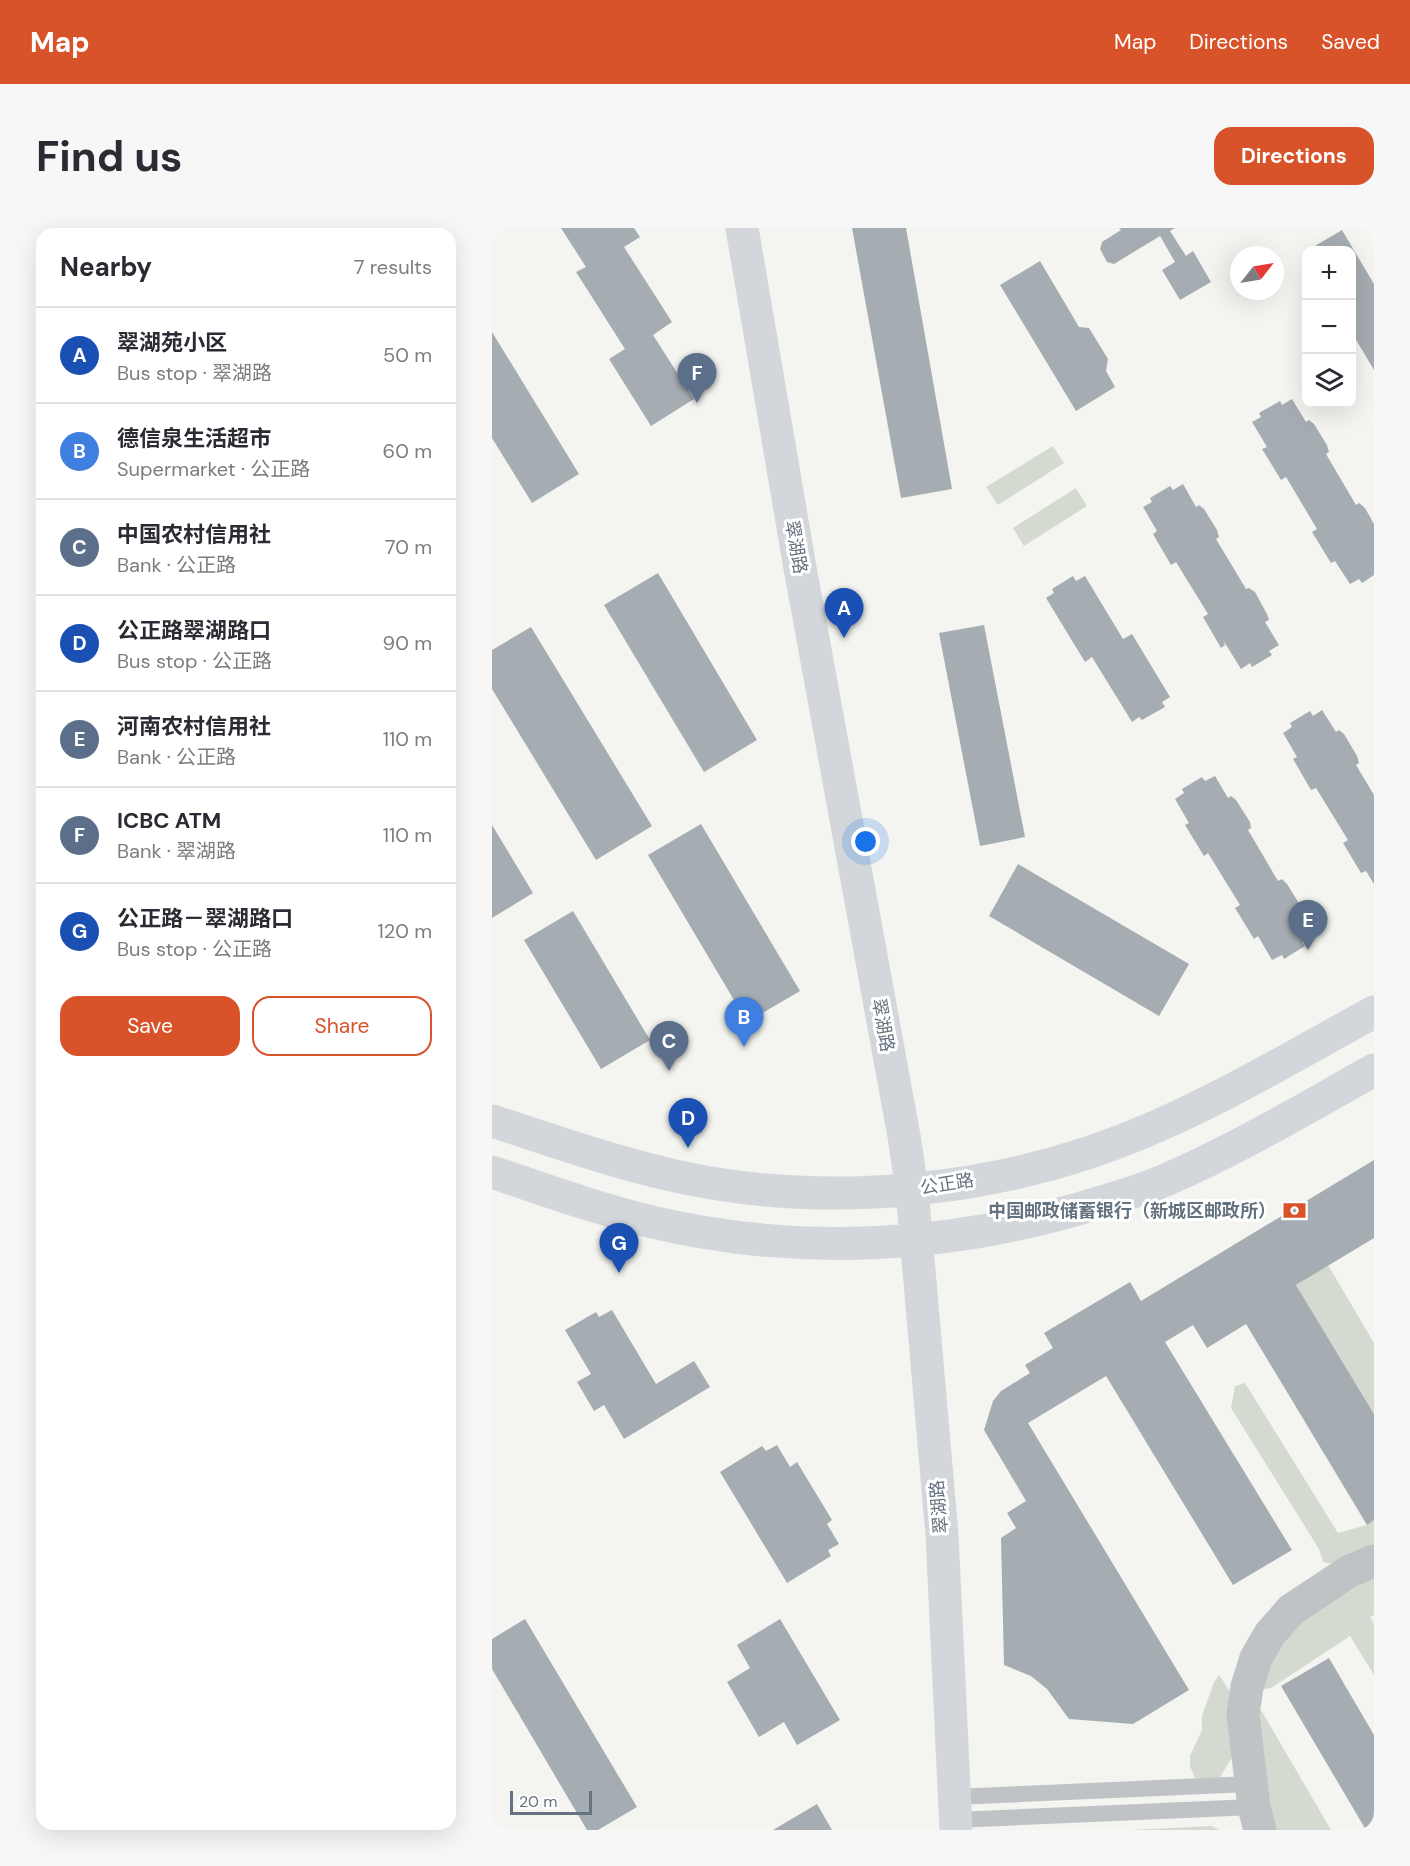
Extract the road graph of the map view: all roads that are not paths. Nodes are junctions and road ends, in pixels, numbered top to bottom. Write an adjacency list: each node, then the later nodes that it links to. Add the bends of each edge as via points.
1 (742, 228): 6 (main road, 翠湖路)
2 (1374, 1012): 6 (main road, 公正路, via 1222,1096 1154,1128 1004,1175)
3 (1374, 1070): 7 (main road, via 1228,1152 1166,1180 1051,1218 1003,1229)
4 (492, 1121): 6 (main road, 公正路, via 673,1175 768,1189 867,1193)
5 (492, 1172): 7 (main road, via 596,1207 738,1237 868,1244)
6 (912, 1190): 7 (main road, 翠湖路)
7 (916, 1240): 10 (main road, 翠湖路, via 942,1535)
8 (1374, 1561): 9 (street, via 1350,1571 1292,1610 1270,1634 1256,1658 1243,1714)
9 (1255, 1807): 10 (lane); 10 (lane)
10 (955, 1816)

